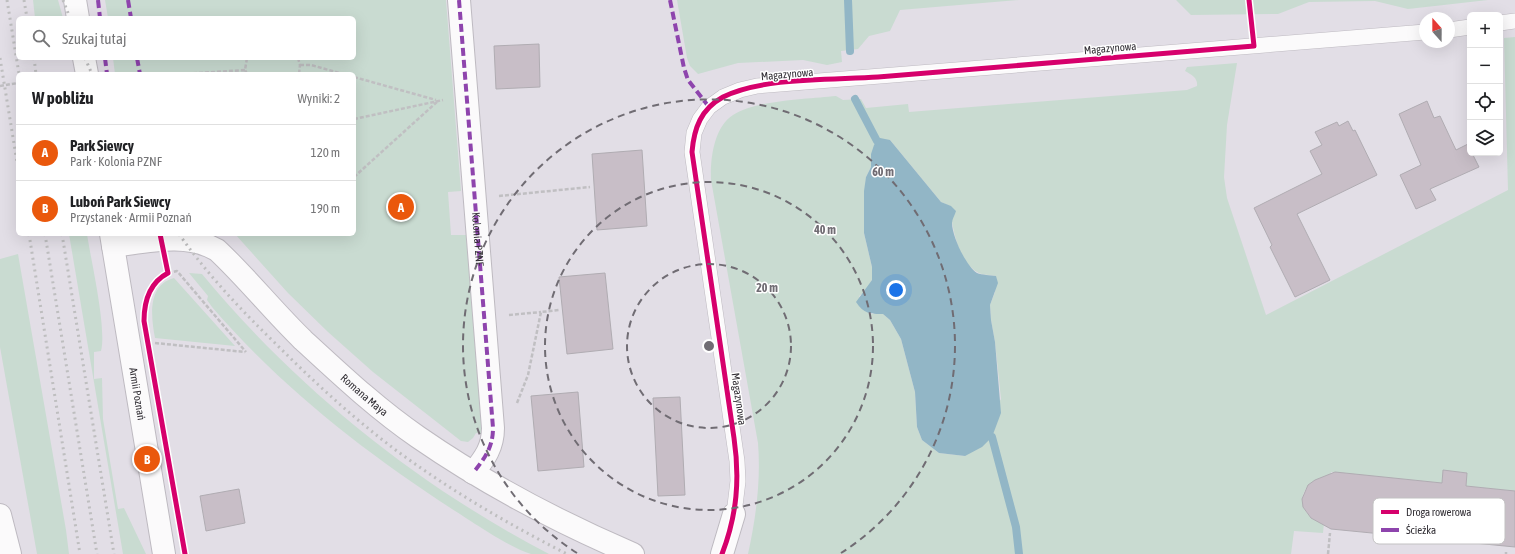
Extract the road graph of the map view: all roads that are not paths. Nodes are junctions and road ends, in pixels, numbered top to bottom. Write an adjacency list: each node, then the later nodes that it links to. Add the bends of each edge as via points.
1 (75, 0): 3 (street)
2 (459, 0): 12 (street, Kolonia PZNF, via 493,428 490,450)
3 (78, 16)
4 (1515, 21): 5 (lane)
5 (1503, 23)
6 (1467, 27): 7 (lane)
7 (1455, 29)
8 (1419, 32): 14 (lane, Magazynowa, via 774,84 740,90 723,97 709,107 700,120 694,133 692,152 737,461 738,481)
9 (84, 60): 10 (street)
10 (87, 72)
11 (112, 240): 12 (street, Romana Maya, via 183,239 206,243 217,250 302,338 353,385 418,437); 16 (street, Armii Poznań)
12 (473, 473): 17 (street, Romana Maya, via 528,505)
13 (0, 514): 15 (street)
14 (734, 514): 18 (street, Magazynowa)
15 (6, 552)
16 (164, 554)
17 (633, 554)
18 (722, 554)

